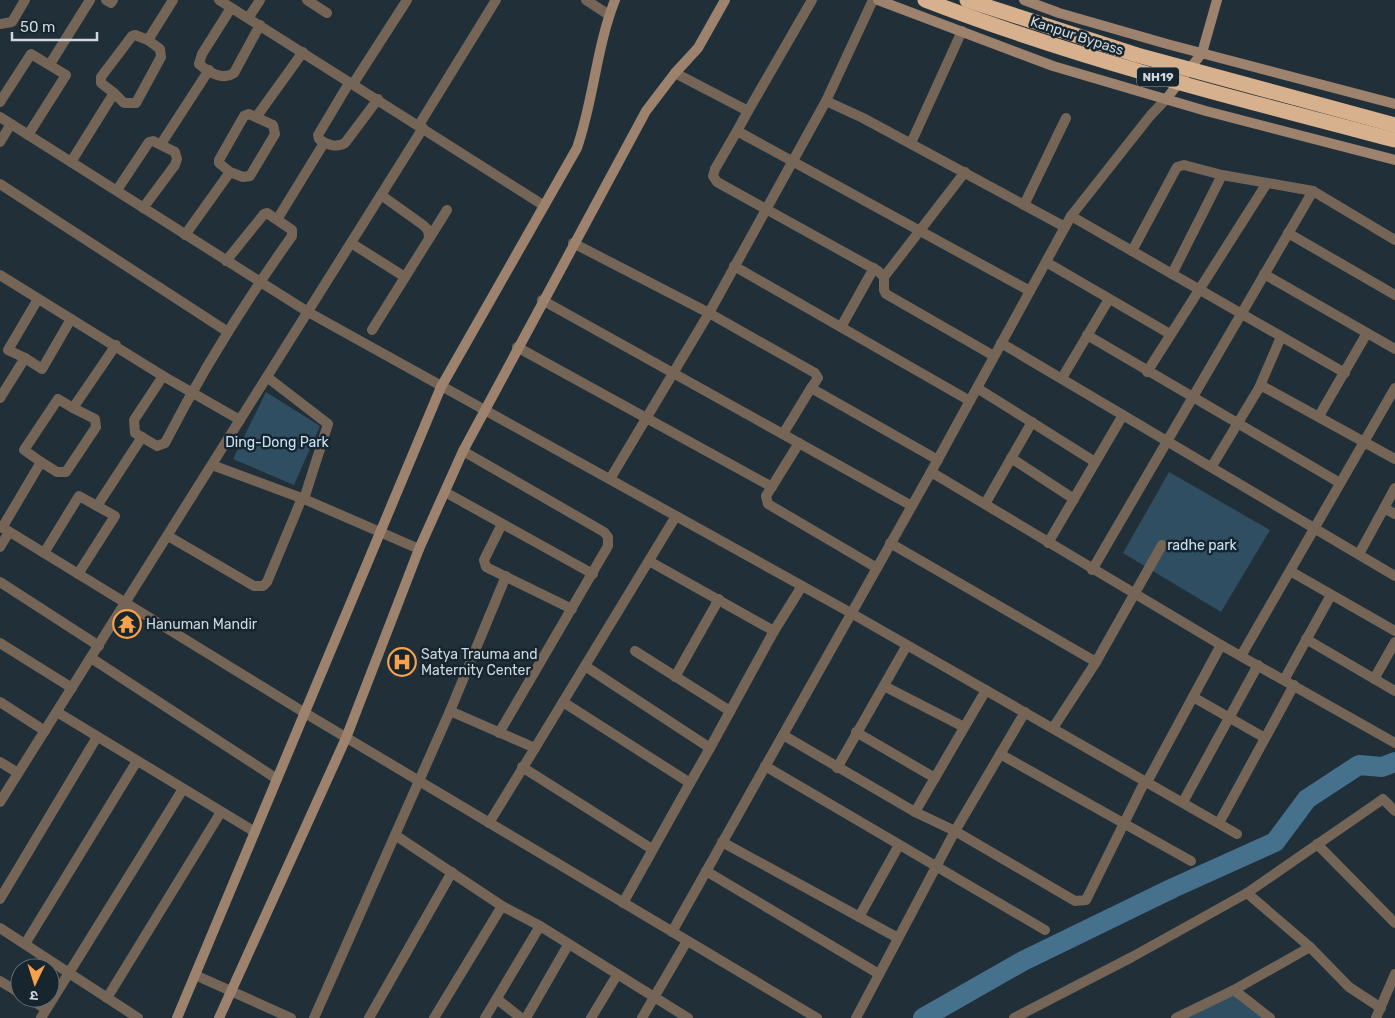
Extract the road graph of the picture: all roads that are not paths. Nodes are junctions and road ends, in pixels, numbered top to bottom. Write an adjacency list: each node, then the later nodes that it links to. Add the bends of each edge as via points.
1 (25, 0): 25 (street, via 12,22)
2 (90, 0): 31 (street)
3 (106, 0): 4 (street, via 111,3)
4 (113, 0)
5 (173, 0): 28 (street)
6 (219, 0): 21 (street)
7 (260, 0): 24 (street)
8 (308, 0): 22 (street)
9 (407, 0): 34 (street)
10 (496, 0): 47 (street)
11 (586, 0): 23 (street)
12 (615, 0): 23 (street)
13 (725, 0): 33 (street, via 698,48)
14 (812, 0): 41 (street)
15 (873, 0): 38 (street)
16 (878, 0): 27 (street)
17 (926, 0): 50 (highway, Kanpur Bypass / NH19, via 1129,70)
18 (967, 0): 46 (highway, Kanpur Bypass / NH19, via 1137,56)
19 (1024, 0): 30 (street)
20 (1217, 0): 30 (street)
21 (231, 8): 24 (street); 32 (street, via 200,60 199,64)
22 (327, 13)
23 (609, 15): 66 (street, via 600,41 587,121 578,148)
24 (249, 17): 26 (street)
25 (0, 24)
26 (260, 25): 29 (street); 32 (street, via 234,73 227,77)
27 (962, 32): 36 (street, via 1054,66); 53 (street)
28 (148, 40): 35 (street, via 132,36 101,77 101,83); 35 (street, via 160,49 161,56 136,103 124,103)
29 (303, 52): 34 (street); 42 (street)
30 (1202, 53): 36 (street); 40 (street)
31 (50, 64): 39 (street, via 31,54); 49 (street, via 66,75)
32 (209, 70): 54 (street)
33 (675, 72): 41 (street); 80 (street, via 646,111)
34 (351, 83): 37 (street); 52 (street, via 318,134 318,139)
35 (114, 93): 57 (street)
36 (1167, 98): 56 (street); 71 (street)
37 (378, 99): 47 (street); 52 (street, via 345,144)
38 (826, 101): 53 (street); 55 (street)
39 (0, 102)
40 (1395, 104)
41 (748, 112): 48 (street)
42 (257, 116): 58 (street, via 244,116 220,156 219,163); 58 (street, via 273,125 275,134 250,176)
43 (0, 117): 45 (street)
44 (1066, 118): 67 (street)
45 (11, 124): 49 (street); 51 (street)
46 (1395, 125)
47 (421, 127): 65 (street); 66 (street)
48 (737, 131): 55 (street); 68 (street, via 713,176 717,182)
49 (28, 135): 57 (street)
50 (1395, 140)
51 (0, 142)
52 (324, 143): 72 (street)
53 (911, 143): 59 (street)
54 (161, 144): 63 (street, via 149,142); 69 (street, via 175,152 176,162)
55 (792, 160): 68 (street); 74 (street)
56 (1395, 160)
57 (71, 162): 63 (street)
58 (230, 172): 76 (street)
59 (965, 172): 67 (street); 74 (street)
60 (1222, 175): 61 (street); 81 (street, via 1184,165 1177,167); 86 (street)
61 (1267, 183): 64 (street); 92 (street)
62 (0, 184): 104 (street)
63 (117, 190): 69 (street)
64 (1313, 191): 75 (street); 78 (street)
65 (381, 195): 77 (street, via 423,225); 79 (street)
66 (543, 205): 121 (street)
67 (1024, 205): 73 (street)
68 (766, 207): 84 (street); 85 (street)
69 (143, 208): 76 (street)
70 (447, 210): 77 (street)
71 (1072, 216): 73 (street); 81 (street)
72 (278, 218): 82 (street, via 264,214); 91 (street, via 292,230 292,236)
73 (1065, 227): 83 (street)
74 (921, 231): 90 (street); 93 (street)
75 (1288, 233): 87 (street); 94 (street)
76 (185, 235): 82 (street)
77 (429, 238): 89 (street)
78 (1395, 240)
79 (351, 243): 89 (street); 98 (street)
80 (573, 243): 97 (street); 99 (street)
81 (1132, 251): 86 (street)
82 (226, 261): 91 (street)
83 (1046, 262): 93 (street); 96 (street)
84 (734, 266): 99 (street); 102 (street)
85 (874, 268): 90 (street); 102 (street)
86 (1172, 274): 92 (street)
87 (1264, 274): 100 (street); 105 (street)
88 (0, 275): 95 (street)
89 (405, 277): 103 (street)
90 (884, 277): 113 (street, via 886,294)
91 (260, 282): 98 (street); 104 (street)
92 (1201, 290): 100 (street); 106 (street)
93 (1030, 291): 109 (street)
94 (1395, 295)
95 (38, 299): 101 (street); 114 (street, via 8,350)
96 (1109, 299): 106 (street); 107 (street)
97 (542, 300): 111 (street); 115 (street)
98 (308, 312): 119 (street); 121 (street)
99 (709, 313): 115 (street); 122 (street, via 814,373 818,378)
100 (1241, 314): 108 (street); 128 (street)
101 (71, 319): 110 (street); 114 (street, via 42,369)
102 (842, 327): 129 (street)
103 (372, 330)
104 (228, 332): 126 (street)
105 (1367, 333): 112 (street); 117 (street)
106 (1170, 334): 116 (street)
107 (1087, 336): 116 (street); 120 (street)
108 (1280, 337): 117 (street); 124 (street)
109 (1001, 343): 113 (street); 120 (street)
110 (116, 345): 118 (street); 131 (street)
111 (517, 347): 132 (street); 135 (street)
112 (1395, 350)
113 (994, 356): 123 (street)
114 (26, 358): 127 (street)
115 (672, 372): 135 (street); 139 (street)
116 (1148, 372): 128 (street)
117 (1345, 374): 134 (street)
118 (163, 376): 126 (street); 140 (street, via 134,420 135,433)
119 (267, 377): 136 (street); 158 (street, via 328,424)
120 (1062, 378): 133 (street)
121 (441, 387): 132 (street); 169 (street)
122 (811, 388): 139 (street); 147 (street)
123 (977, 388): 129 (street); 137 (street)
124 (1259, 388): 134 (street, via 1264,387); 138 (street)
125 (1395, 388): 130 (street)
126 (192, 391): 136 (street); 140 (street, via 165,443 158,446)
127 (0, 398)
128 (1191, 398): 138 (street); 141 (street)
129 (970, 401): 147 (street)
130 (1392, 401): 142 (street)
131 (74, 408): 148 (street, via 58,399 24,450); 148 (street, via 95,419 96,427 66,472 57,472)
132 (484, 408): 144 (street); 153 (street)
133 (1123, 414): 141 (street); 149 (street)
134 (1319, 416): 142 (street)
135 (646, 417): 153 (street); 155 (street)
136 (240, 420): 150 (street)
137 (1032, 422): 145 (street); 149 (street)
138 (1237, 424): 151 (street); 154 (street)
139 (783, 434): 143 (street)
140 (142, 437): 161 (street)
141 (1166, 440): 151 (street); 180 (street)
142 (1364, 442): 146 (street); 154 (street)
143 (799, 443): 155 (street); 162 (street)
144 (463, 451): 157 (street); 183 (street, via 604,532 608,546)
145 (1011, 458): 159 (street); 160 (street)
146 (1395, 459)
147 (938, 460): 152 (street)
148 (41, 462): 168 (street)
149 (1096, 462): 159 (street)
150 (212, 465): 158 (street); 170 (street)
151 (1212, 466): 167 (street)
152 (931, 472): 160 (street); 162 (street)
153 (610, 479): 165 (street)
154 (1340, 483): 167 (street)
155 (772, 487): 179 (street, via 766,496 768,504)
156 (1395, 488): 163 (street)
157 (445, 492): 166 (street); 175 (street)
158 (303, 499): 169 (street); 170 (street, via 261,589)
159 (1074, 499): 172 (street)
160 (984, 504): 172 (street)
161 (97, 506): 176 (street, via 79,496); 182 (street, via 115,516)
162 (912, 506): 171 (street)
163 (1384, 508): 164 (street); 177 (street)
164 (1395, 514)
165 (676, 516): 178 (street); 187 (street)
166 (502, 524): 183 (street); 184 (street, via 484,560 489,570)
167 (1315, 527): 177 (street); 181 (street)
168 (4, 529): 174 (street); 176 (street)
169 (380, 532): 175 (street); 223 (street)
170 (168, 536): 191 (street)
171 (890, 543): 179 (street); 205 (street)
172 (1048, 543): 180 (street)
173 (1162, 545): 188 (street)
174 (0, 547)
175 (419, 548): 232 (street)
176 (44, 553): 182 (street)
177 (1359, 554): 185 (street)
178 (649, 561): 190 (street); 206 (street)
179 (877, 568): 193 (street)
180 (1092, 570): 188 (street)
181 (1290, 571): 189 (street); 203 (street)
182 (78, 574): 191 (street)
183 (593, 574): 192 (street)
184 (506, 576): 192 (street); 219 (street)
185 (1395, 576)
186 (0, 582): 201 (street)
187 (802, 586): 193 (street); 194 (street)
188 (1134, 594): 200 (street); 205 (street)
189 (1331, 595): 195 (street); 196 (street)
190 (718, 600): 194 (street); 208 (street)
191 (125, 604): 201 (street); 223 (street)
192 (572, 609): 229 (street)
193 (851, 613): 199 (street); 230 (street)
194 (774, 630): 220 (street)
195 (1395, 631)
196 (1306, 639): 209 (street); 210 (street)
197 (0, 642): 213 (street)
198 (1395, 642): 209 (street)
199 (907, 645): 212 (street); 214 (street)
200 (1221, 645): 203 (street); 216 (street)
201 (99, 646): 204 (street)
202 (634, 651): 208 (street)
203 (1241, 656): 207 (street)
204 (91, 658): 213 (street); 245 (street)
205 (1096, 662): 226 (street)
206 (585, 666): 218 (street); 236 (street)
207 (1258, 666): 210 (street); 224 (street)
208 (675, 677): 220 (street)
209 (1374, 679): 215 (street)
210 (1284, 680): 211 (street)
211 (1294, 685): 233 (street); 234 (street)
212 (884, 686): 225 (street); 228 (street)
213 (72, 688): 221 (street)
214 (986, 690): 222 (street); 225 (street)
215 (1395, 691)
216 (1193, 697): 224 (street); 247 (street)
217 (0, 702): 227 (street)
218 (563, 702): 235 (street); 248 (street)
219 (450, 711): 229 (street); 246 (street)
220 (730, 711): 236 (street)
221 (57, 712): 227 (street); 231 (street)
222 (1025, 712): 226 (street); 237 (street)
223 (305, 713): 232 (street); 245 (street)
224 (1230, 717): 233 (street); 251 (street)
225 (964, 727): 244 (street)
226 (1053, 728): 247 (street)
227 (45, 731): 243 (street)
228 (856, 732): 242 (street); 244 (street)
229 (499, 733): 235 (street)
230 (783, 735): 240 (street); 242 (street)
231 (97, 737): 238 (street); 271 (street)
232 (346, 738): 246 (street); 291 (street)
233 (1265, 738): 257 (street)
234 (1395, 743)
235 (535, 748): 241 (street)
236 (710, 748): 248 (street)
237 (1000, 754): 256 (street); 258 (street)
238 (137, 761): 249 (street); 282 (street)
239 (0, 762): 243 (street)
240 (765, 766): 262 (street); 264 (street)
241 (522, 767): 255 (street); 265 (street)
242 (837, 768): 254 (street)
243 (18, 773): 250 (street)
244 (935, 778): 254 (street)
245 (277, 779): 259 (street)
246 (418, 780): 255 (street); 261 (street)
247 (1146, 781): 251 (street); 256 (street)
248 (690, 783): 265 (street)
249 (183, 789): 253 (street); 285 (street)
250 (0, 802)
251 (1183, 802): 257 (street)
252 (1395, 811): 263 (street, via 1383,799)
253 (221, 812): 259 (street); 293 (street)
254 (915, 812): 258 (street)
255 (489, 823): 272 (street)
256 (1124, 823): 258 (street, via 1086,900 1081,902); 266 (street)
257 (1219, 823): 260 (street)
258 (955, 831): 267 (street)
259 (255, 832): 289 (street)
260 (1237, 834)
261 (395, 835): 269 (street); 301 (street)
262 (722, 842): 268 (street); 274 (street)
263 (1317, 844): 270 (street); 275 (street)
264 (900, 846): 267 (street); 274 (street)
265 (652, 849): 272 (street)
266 (1190, 860)
267 (936, 867): 278 (street); 280 (street)
268 (706, 871): 279 (street); 286 (street)
269 (452, 872): 273 (street); 302 (street)
270 (1247, 893): 284 (street); 312 (street)
271 (0, 899)
272 (623, 903): 279 (street)
273 (502, 906): 276 (street); 303 (street)
274 (859, 917): 280 (street)
275 (1395, 923)
276 (540, 926): 283 (street); 294 (street)
277 (0, 928): 282 (street)
278 (1045, 930)
279 (672, 932): 281 (street)
280 (898, 938): 286 (street)
281 (687, 941): 292 (street); 310 (street)
282 (25, 944): 285 (street)
283 (568, 945): 288 (street); 306 (street)
284 (1310, 947): 290 (street); 295 (street, via 1349,986)
285 (69, 972): 293 (street); 296 (street)
286 (880, 974): 311 (street)
287 (1395, 974): 295 (street)
288 (616, 975): 292 (street); 307 (street)
289 (195, 976): 291 (street); 298 (street)
290 (1234, 990): 313 (street); 314 (street)
291 (231, 991): 299 (street); 300 (street)
292 (653, 997): 308 (street); 309 (street)
293 (107, 998): 297 (street)
294 (497, 999): 304 (street); 305 (street)
295 (1381, 1008): 315 (street)
296 (44, 1014)
297 (138, 1018)
298 (177, 1018)
299 (219, 1018)
300 (291, 1018)
301 (314, 1018)
302 (369, 1018)
303 (434, 1018)
304 (485, 1018)
305 (522, 1018)
306 (526, 1018)
307 (591, 1018)
308 (642, 1018)
309 (688, 1018)
310 (817, 1018)
311 (856, 1018)
312 (1015, 1018)
313 (1176, 1018)
314 (1270, 1018)
315 (1376, 1018)

